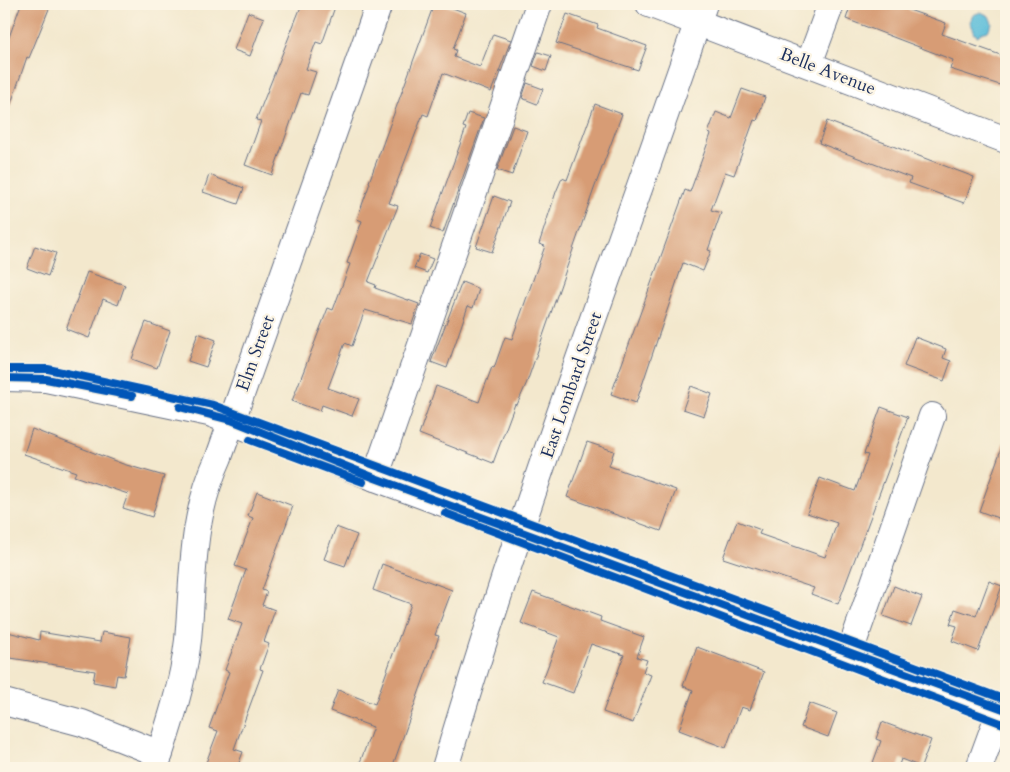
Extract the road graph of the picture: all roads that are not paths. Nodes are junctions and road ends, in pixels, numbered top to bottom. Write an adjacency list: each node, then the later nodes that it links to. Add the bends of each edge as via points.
1 (379, 4): 10 (street, Elm Street)
2 (539, 4): 11 (street)
3 (649, 4): 5 (street, Belle Avenue)
4 (831, 4): 6 (street)
5 (701, 13): 6 (street, Belle Avenue); 12 (street, East Lombard Street)
6 (810, 64): 7 (street, Belle Avenue)
7 (1006, 140)
8 (4, 378): 10 (street, via 46,379)
9 (932, 416): 13 (street)
10 (231, 420): 11 (street); 16 (street, Elm Street, via 200,510 192,561 188,641 177,700)
11 (375, 478): 12 (street)
12 (520, 531): 13 (street); 17 (street, East Lombard Street)
13 (850, 652): 15 (street)
14 (4, 702): 16 (street, via 82,724)
15 (1004, 709): 18 (street)
16 (157, 761)
17 (445, 768)
18 (979, 768)

